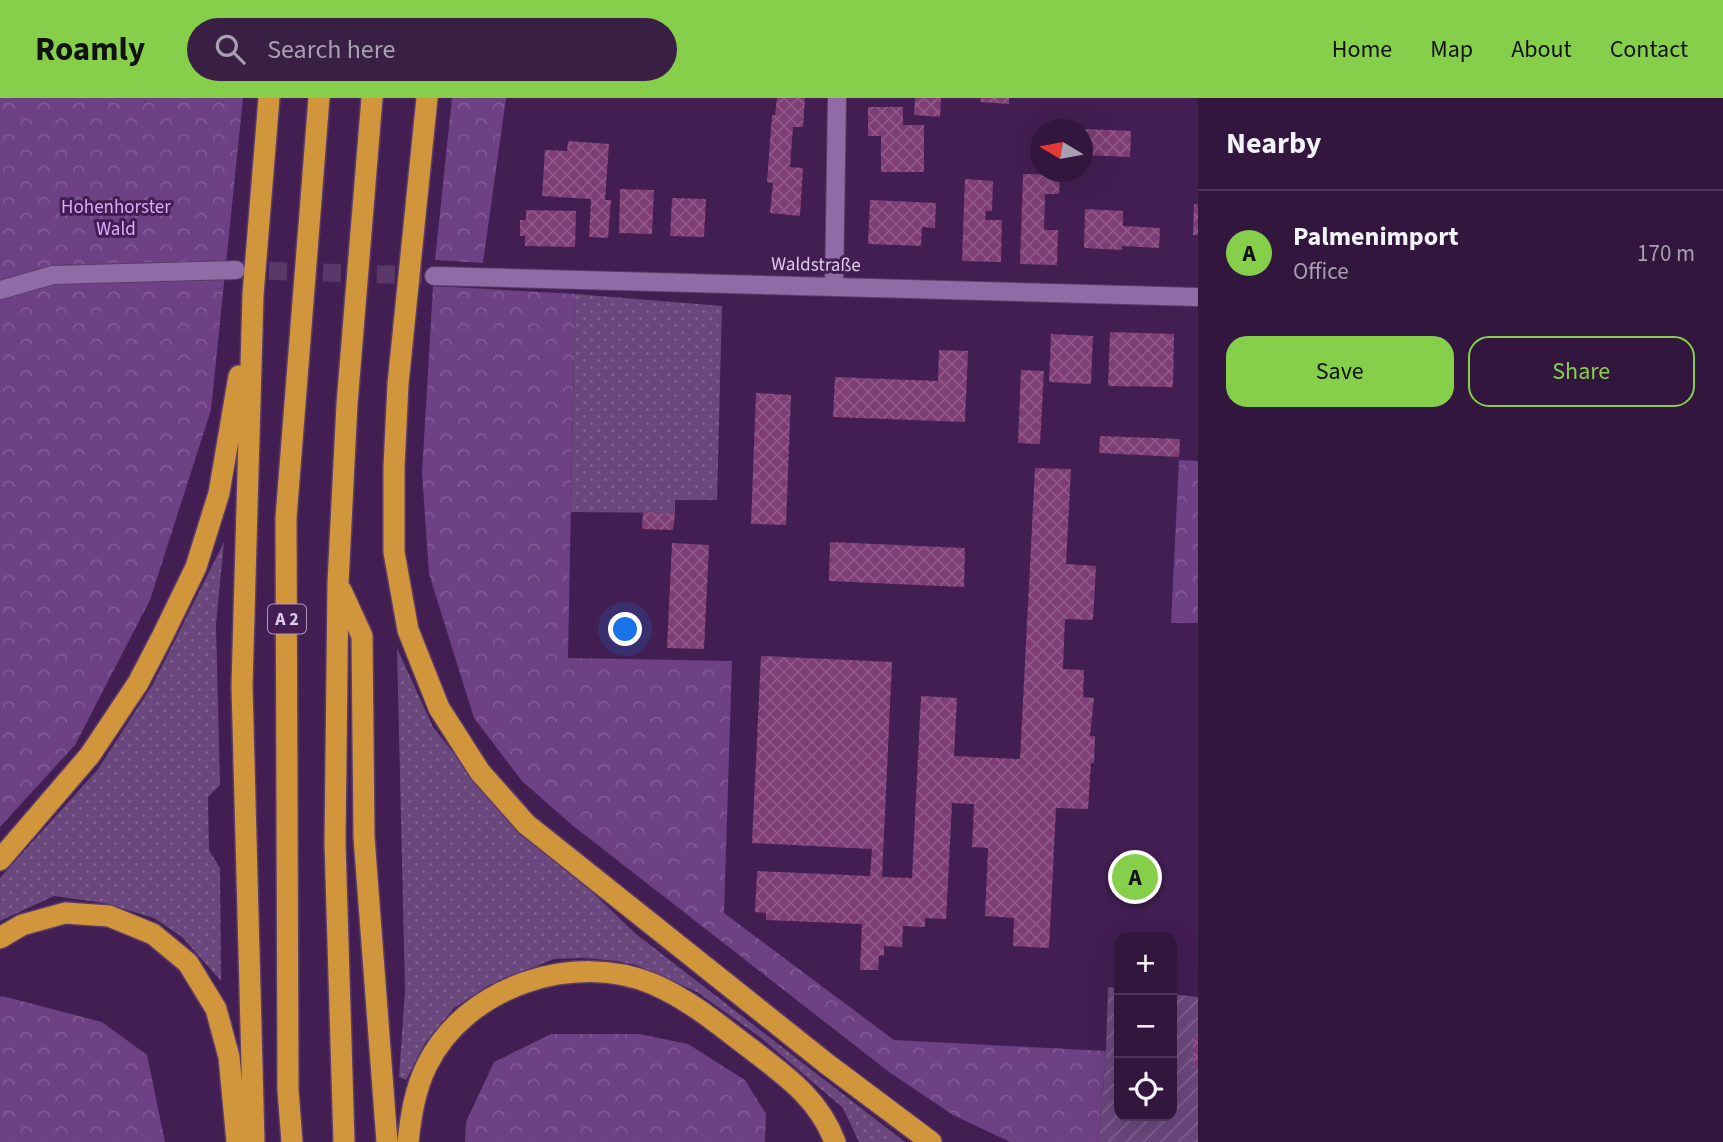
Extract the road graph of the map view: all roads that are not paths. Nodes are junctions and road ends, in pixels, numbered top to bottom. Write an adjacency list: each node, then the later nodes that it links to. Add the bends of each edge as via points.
1 (269, 98): 10 (highway)
2 (319, 98): 17 (highway, A 2, via 286,518)
3 (372, 98): 12 (highway, via 347,404)
4 (427, 98): 22 (highway, via 398,384 394,552 408,630 439,708 480,772 526,824)
5 (837, 98): 8 (street)
6 (236, 270): 9 (street, via 53,275)
7 (434, 276): 8 (street, Waldstraße)
8 (834, 287): 11 (street, Waldstraße)
9 (0, 289)
10 (253, 295): 13 (highway, via 219,493 196,567 138,683 90,755); 16 (highway, via 242,686)
11 (1198, 297)
12 (338, 583): 18 (highway, via 335,843); 19 (highway, via 362,636 364,837)
13 (0, 860)
14 (0, 938): 15 (highway, via 22,925 65,913 110,916 153,934 188,963 216,1009 229,1057)
15 (237, 1142)
16 (254, 1142)
17 (292, 1142)
18 (344, 1142)
19 (387, 1142)
20 (408, 1142): 21 (highway, via 411,1111 427,1065 443,1040 492,998 523,982 569,972 612,973 652,984 693,1004 795,1083 828,1122)
21 (835, 1142)
22 (931, 1142)

